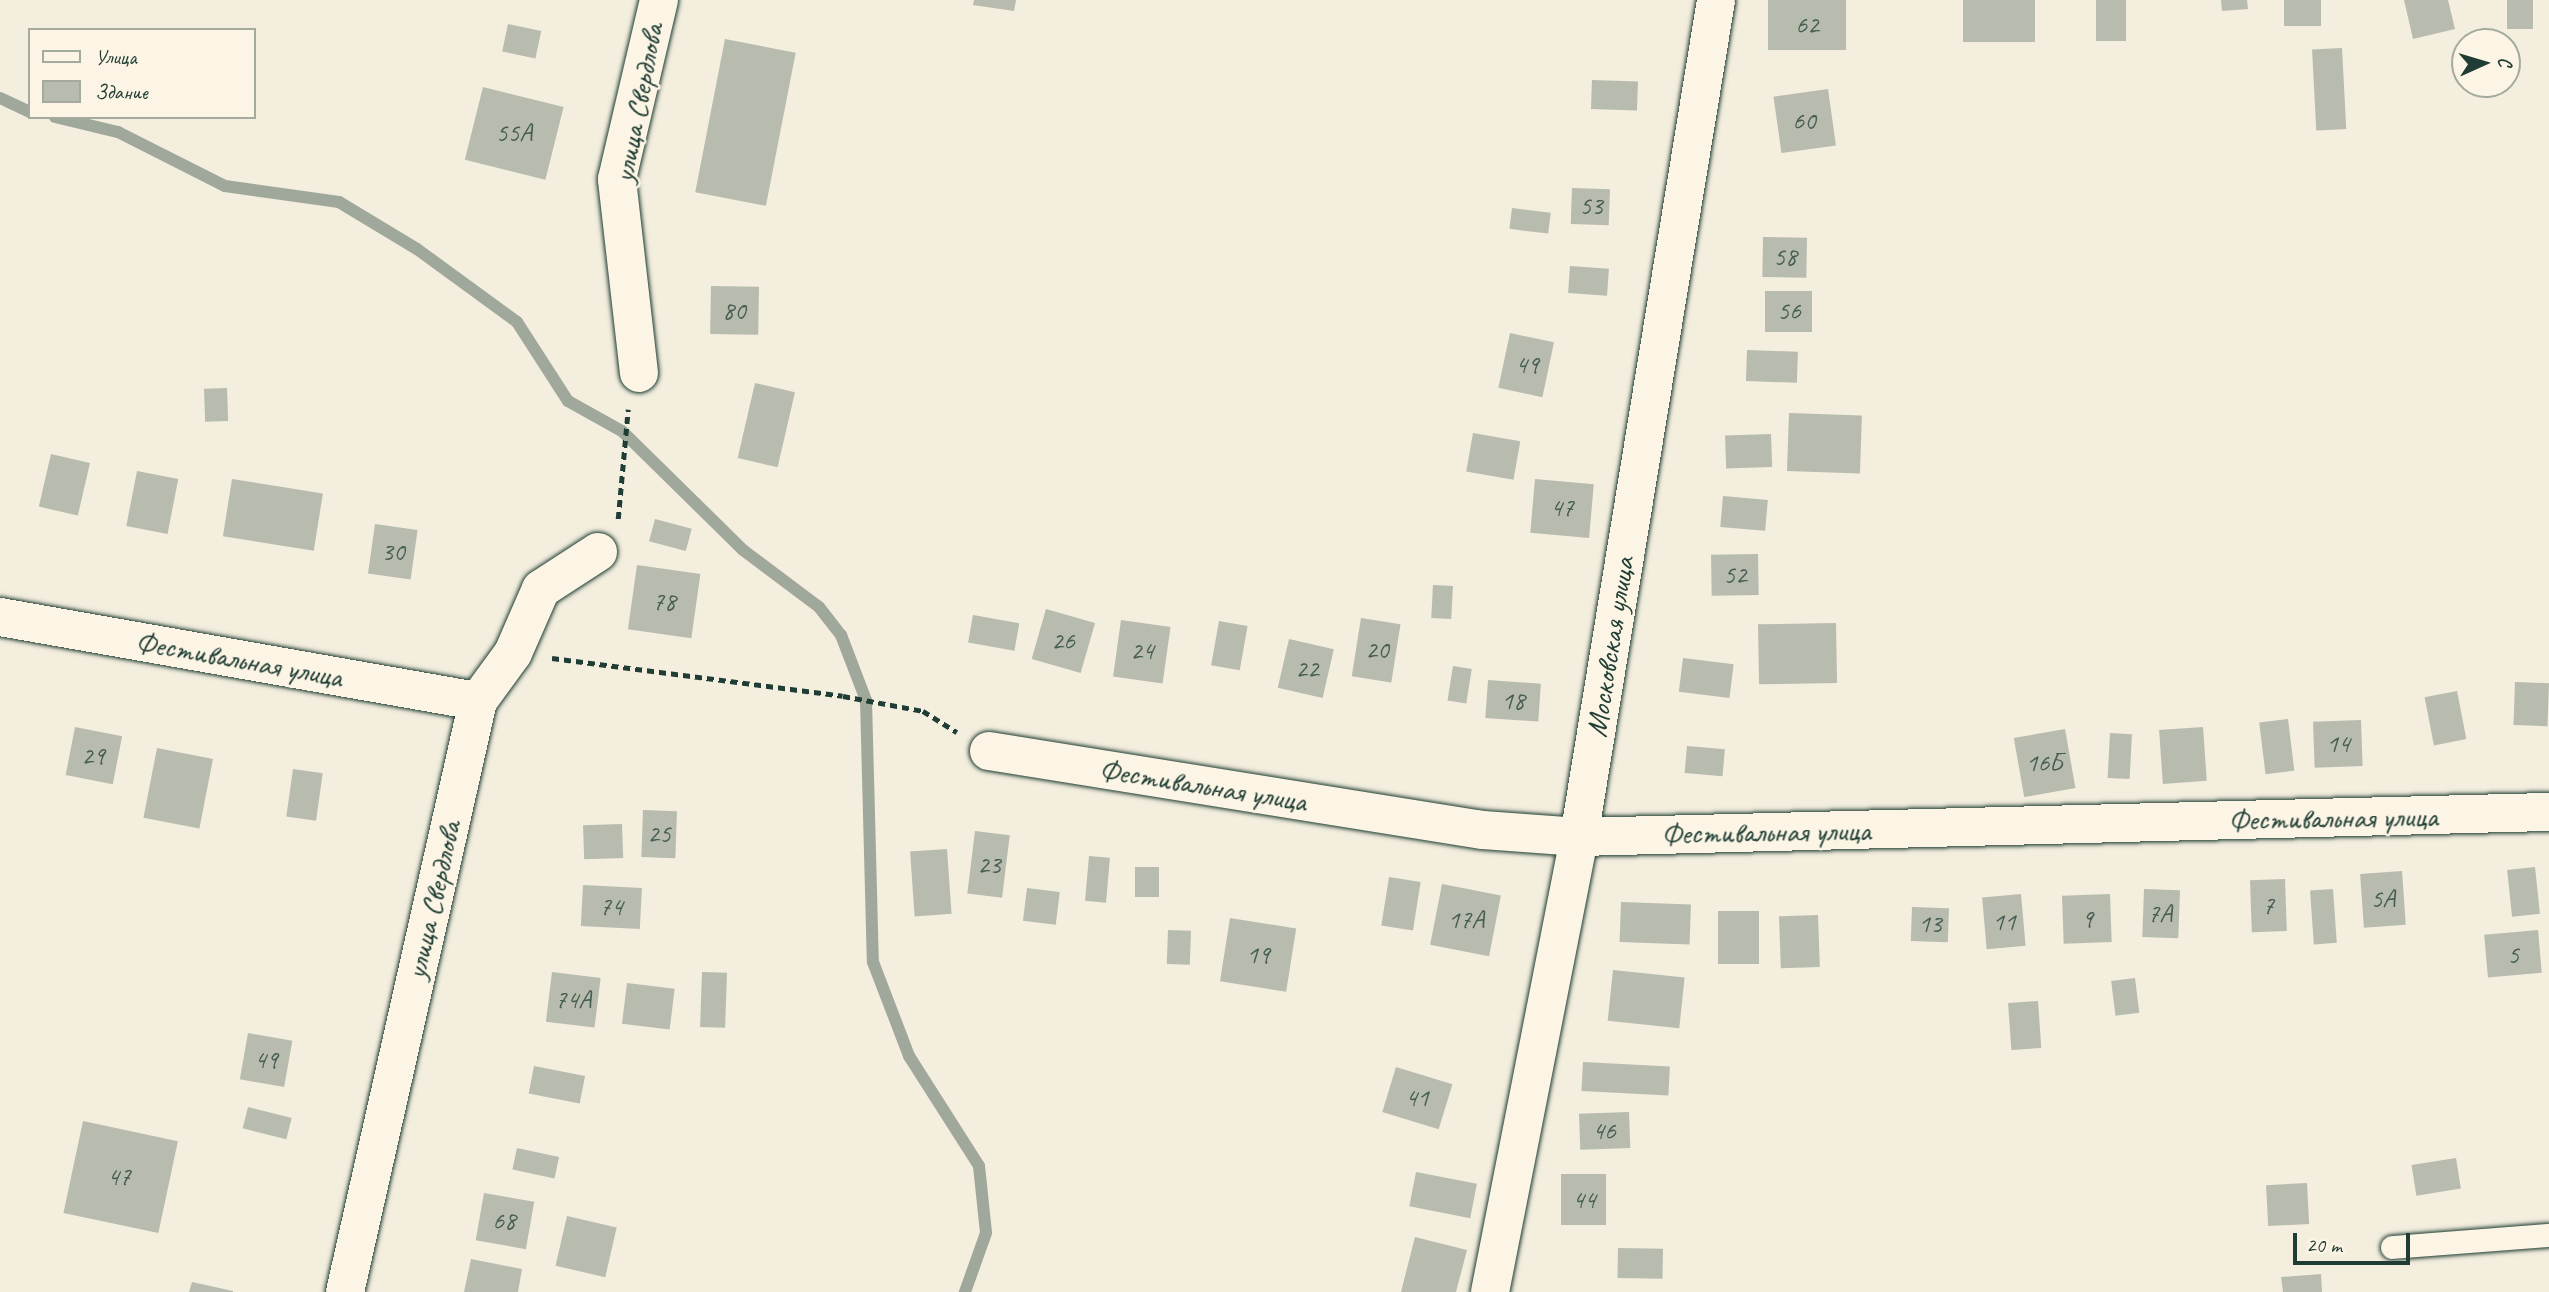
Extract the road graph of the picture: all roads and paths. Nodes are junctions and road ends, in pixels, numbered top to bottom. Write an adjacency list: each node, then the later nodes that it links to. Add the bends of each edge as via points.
1 (659, 0): 3 (street, улица Свердлова, via 617,179)
2 (1716, 0): 10 (street, Московская улица)
3 (639, 373): 4 (path, via 622,431 618,520)
4 (598, 552): 6 (street, улица Свердлова, via 541,589)
5 (0, 617): 7 (street, Фестивальная улица)
6 (513, 653): 7 (street, улица Свердлова); 8 (path, via 923,711)
7 (478, 701): 13 (street, улица Свердлова)
8 (989, 751): 10 (street, Фестивальная улица, via 1483,830)
9 (2549, 812): 10 (street, Фестивальная улица)
10 (1579, 837): 14 (street, Московская улица)
11 (2549, 1235): 12 (lane)
12 (2392, 1247)
13 (345, 1292)
14 (1490, 1292)

